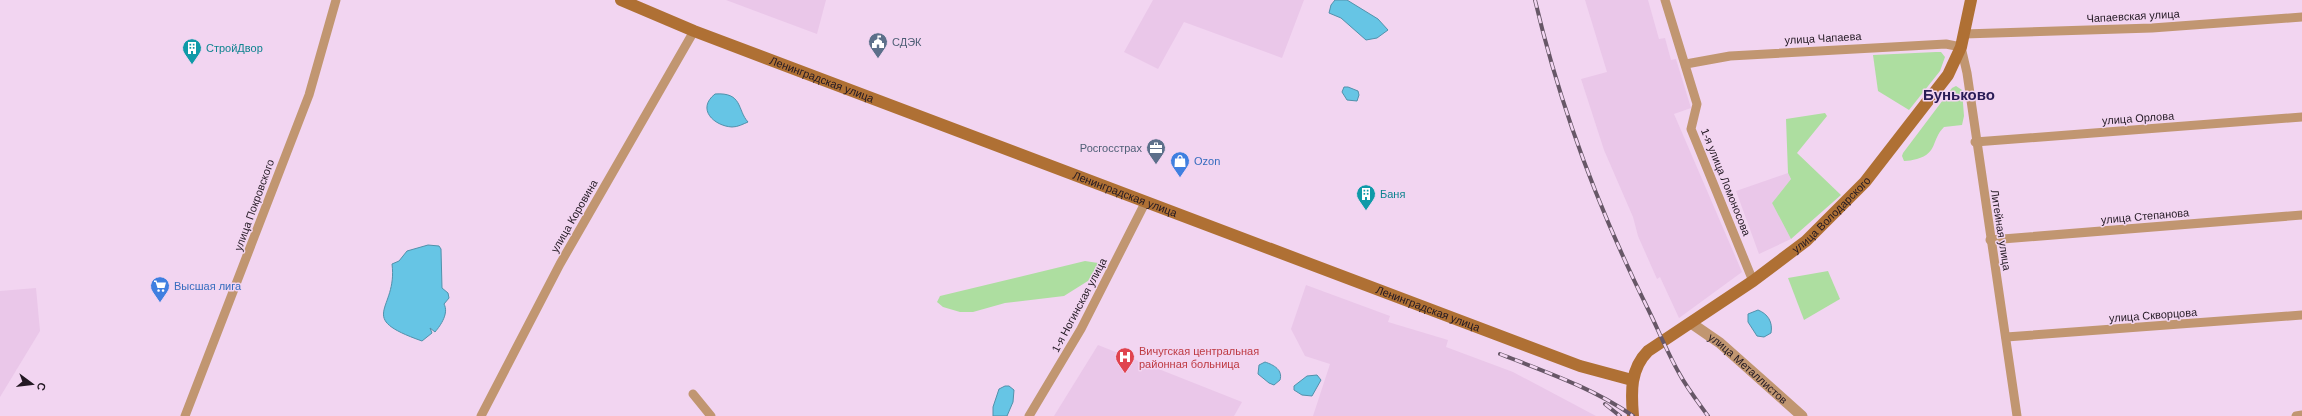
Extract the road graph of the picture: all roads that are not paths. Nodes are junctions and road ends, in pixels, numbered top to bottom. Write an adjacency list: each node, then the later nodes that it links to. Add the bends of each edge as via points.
1 (336, 0): 21 (street, улица Покровского, via 309,95)
2 (621, 0): 6 (main road, Ленинградская улица)
3 (1665, 0): 9 (street, 1-я улица Ломоносова)
4 (1970, 0): 7 (main road, улица Володарского)
5 (2302, 17): 7 (street, Чапаевская улица, via 2152,28)
6 (694, 31): 12 (main road, Ленинградская улица); 22 (street, улица Коровина, via 560,264)
7 (1964, 34): 8 (main road, улица Володарского)
8 (1961, 47): 9 (street, улица Чапаева, via 1946,44 1730,56); 11 (street, Литейная улица, via 1967,73); 15 (main road, улица Володарского, via 1948,75 1866,182 1810,237)
9 (1686, 64): 15 (street, 1-я улица Ломоносова, via 1697,104 1691,129)
10 (2302, 117): 11 (street, улица Орлова)
11 (1975, 142): 14 (street, Литейная улица)
12 (1145, 203): 19 (main road, Ленинградская улица, via 1580,366); 24 (street, 1-я Ногинская улица, via 1081,329)
13 (2302, 215): 14 (street, улица Степанова)
14 (1990, 240): 18 (street, Литейная улица)
15 (1753, 281): 17 (main road, улица Володарского)
16 (2302, 315): 18 (street, улица Скворцова)
17 (1691, 323): 19 (main road, улица Володарского, via 1648,351 1636,366); 26 (street, улица Металлистов, via 1720,343)
18 (2006, 337): 27 (street, Литейная улица)
19 (1632, 380): 25 (main road)
20 (693, 394): 23 (street)
21 (185, 416)
22 (481, 416)
23 (711, 416)
24 (1029, 416)
25 (1633, 416)
26 (1802, 416)
27 (2017, 416)
28 (2296, 416): 29 (street)
29 (2302, 416)

